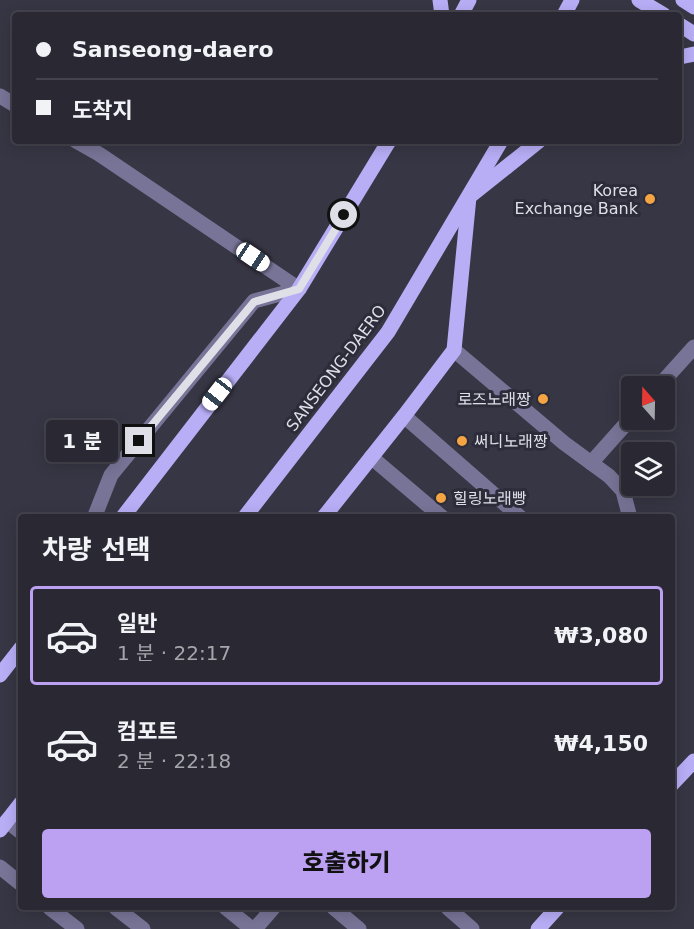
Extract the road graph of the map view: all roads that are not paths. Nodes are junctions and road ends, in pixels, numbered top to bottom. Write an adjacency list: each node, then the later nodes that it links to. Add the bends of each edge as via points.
1 (639, 0): 4 (main road)
2 (683, 0): 3 (main road)
3 (694, 7)
4 (659, 12)
5 (81, 144): 10 (street)
6 (387, 144): 10 (main road)
7 (499, 144): 9 (main road, SANSEONG-DAERO)
8 (534, 144): 9 (main road)
9 (469, 197): 12 (main road); 20 (main road, SANSEONG-DAERO, via 388,332)
10 (299, 289): 18 (street, via 254,302 111,475); 19 (main road)
11 (694, 347): 13 (street)
12 (454, 350): 14 (main road); 17 (street)
13 (668, 376)
14 (404, 416): 16 (main road); 23 (street)
15 (621, 429): 17 (street)
16 (371, 457): 21 (main road); 22 (street)
17 (591, 463): 24 (street, via 623,491)
18 (96, 514)
19 (125, 514)
20 (247, 514)
21 (329, 514)
22 (438, 514)
23 (516, 514)
24 (629, 514)
25 (18, 652): 26 (main road)
26 (0, 675)
27 (694, 761): 28 (main road)
28 (675, 781)
29 (18, 807): 30 (main road)
30 (4, 825): 31 (street)
31 (18, 831)
32 (0, 867): 33 (street)
33 (18, 882)
34 (53, 910): 41 (street)
35 (119, 910): 42 (street)
36 (229, 910): 43 (street)
37 (271, 910): 43 (street)
38 (336, 910): 44 (street)
39 (450, 910): 45 (street)
40 (555, 910): 46 (main road)
41 (77, 929)
42 (143, 929)
43 (253, 929)
44 (359, 929)
45 (472, 929)
46 (538, 929)

